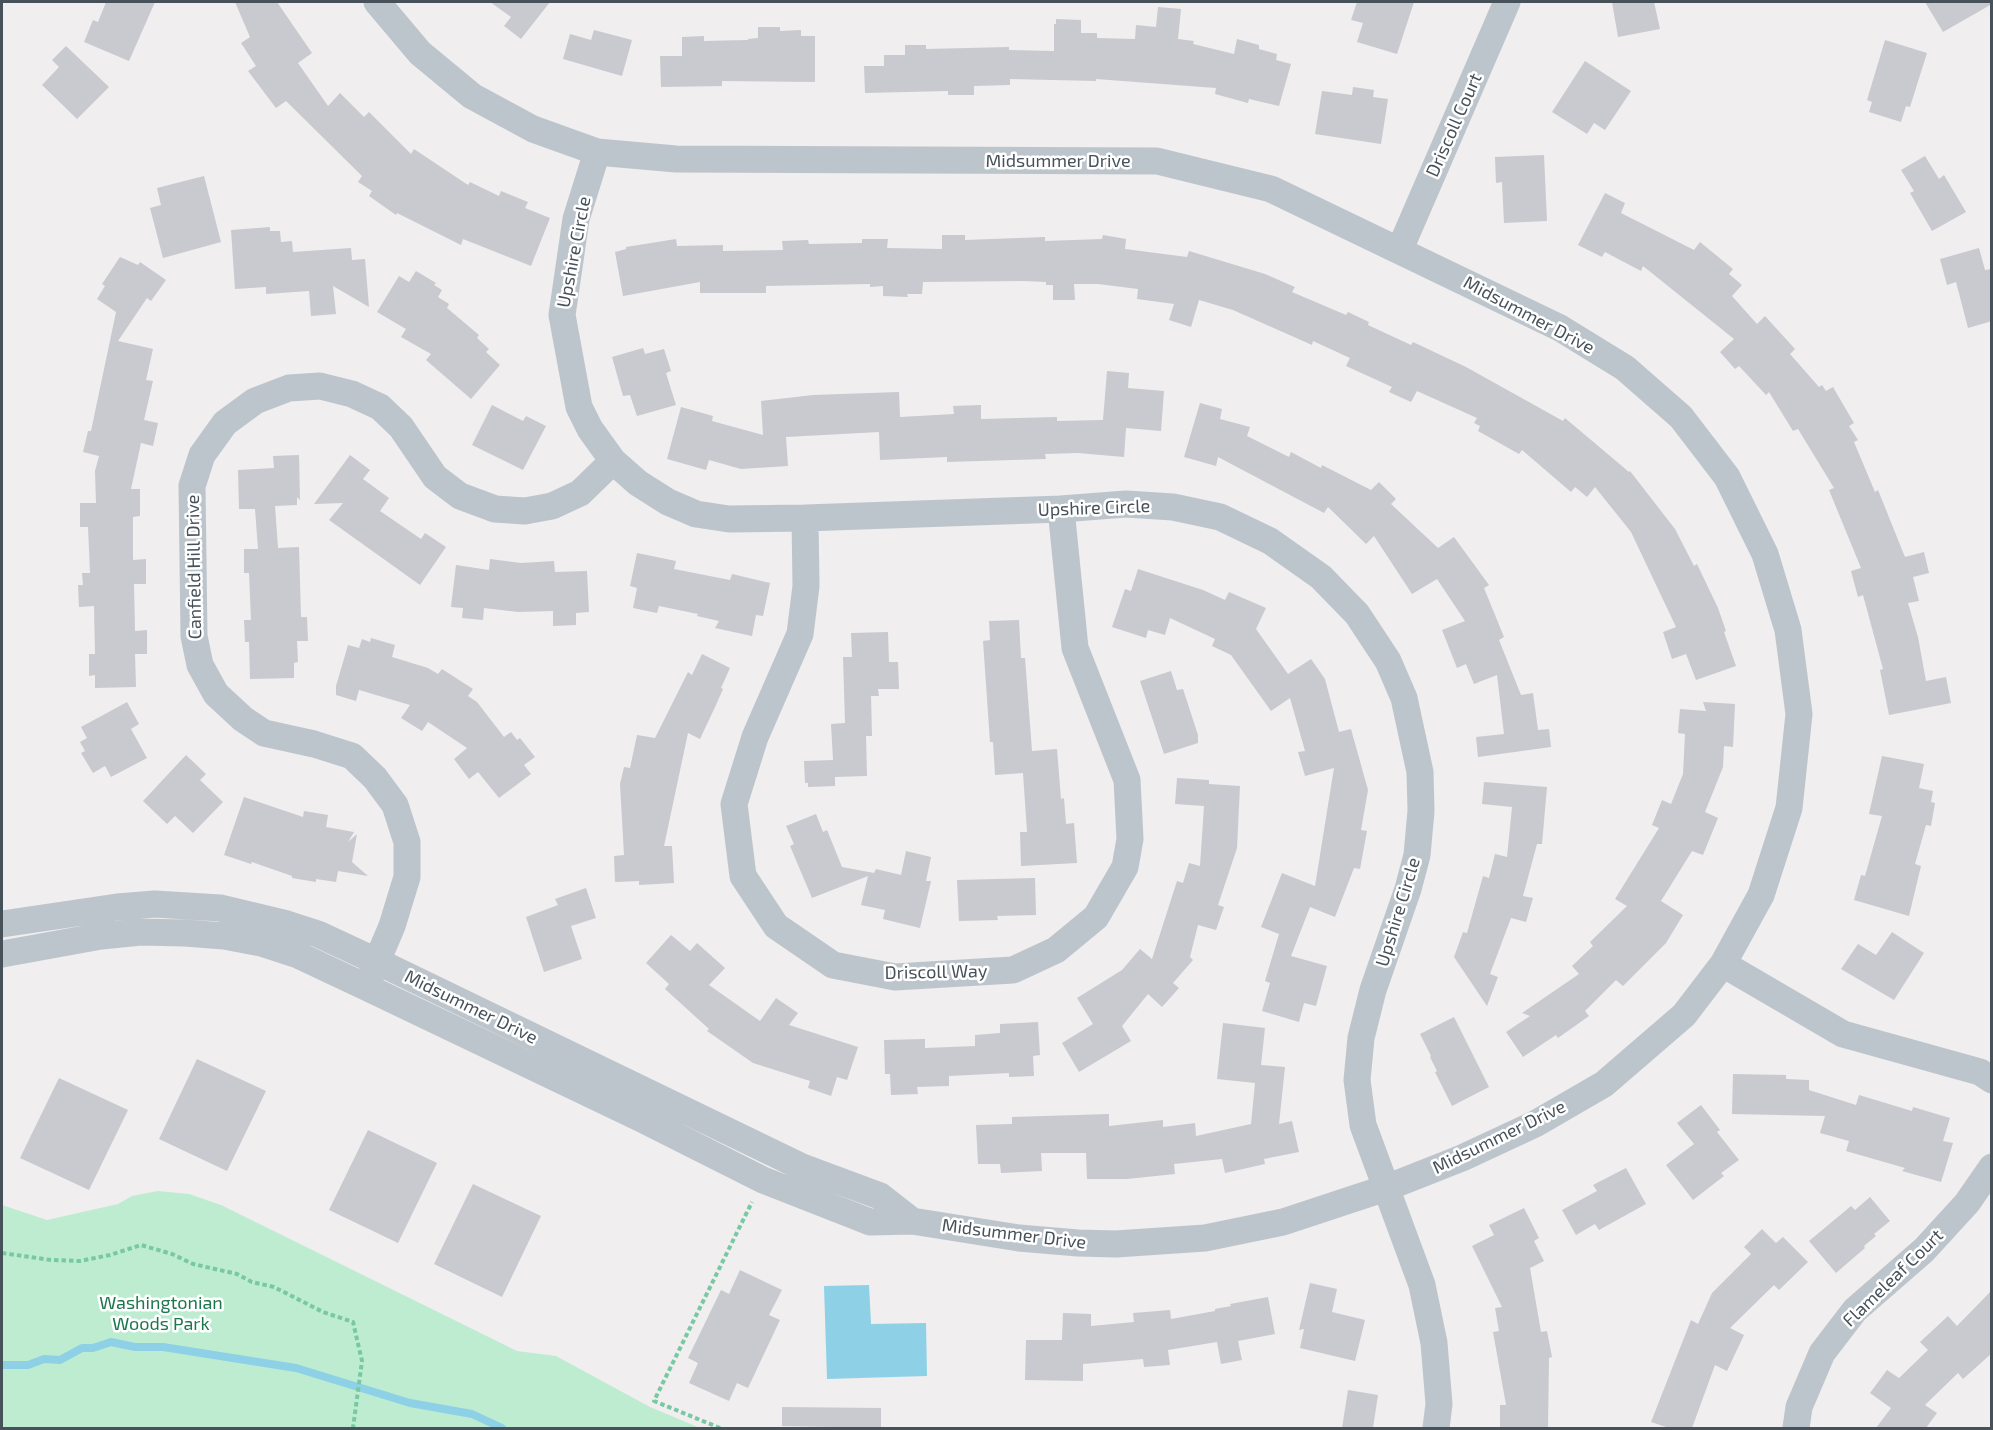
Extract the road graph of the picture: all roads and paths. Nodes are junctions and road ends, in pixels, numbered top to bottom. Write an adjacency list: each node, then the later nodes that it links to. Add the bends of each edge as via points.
1 (377, 2): 3 (street, Midsummer Drive, via 420,53 472,96 533,129)
2 (1507, 2): 4 (street, Driscoll Court)
3 (597, 152): 4 (street, Midsummer Drive, via 676,159 1157,161 1271,189); 5 (street, Upshire Circle, via 576,219 561,315 579,407)
4 (1400, 249): 11 (street, Midsummer Drive, via 1560,328 1625,368 1682,417 1727,477 1765,554 1788,630 1799,714 1789,808 1761,895)
5 (613, 461): 7 (street, Upshire Circle, via 638,483 696,514 729,519); 10 (street, Canfield Hill Drive, via 580,493 552,506 525,511 495,509 460,496 435,477 401,427 380,407 352,394 320,386 289,388 255,401 225,423 202,455 192,486 194,636 200,665 216,694 243,719 264,733 352,756 395,805 407,842 407,877)
6 (1061, 509): 7 (street, Upshire Circle); 7 (street, Driscoll Way, via 1075,648 1127,780 1130,839 1125,867 1096,917 1056,950 1013,970 895,977 833,965 776,926 743,876 734,804 755,737 800,634 806,586); 16 (street, Upshire Circle, via 1126,504 1173,507 1220,518 1270,540 1321,577 1357,614 1388,661 1413,733 1421,811 1417,855 1373,990 1361,1038 1357,1080 1363,1125)
7 (805, 518)
8 (2, 924): 10 (street, Midsummer Drive, via 117,907 220,908 318,934)
9 (2, 954): 12 (street, Midsummer Drive, via 141,932 224,936 298,956)
10 (377, 962): 12 (street, Canfield Hill Drive); 17 (street, Midsummer Drive, via 802,1167 880,1196)
11 (1723, 964): 13 (street, via 1843,1034 1980,1072); 16 (street, Midsummer Drive, via 1684,1015 1604,1084 1534,1124)
12 (366, 987): 15 (street, Midsummer Drive)
13 (1992, 1080)
14 (1992, 1167): 22 (street, Flameleaf Court, via 1967,1203 1924,1250 1855,1310 1822,1353 1799,1407)
15 (763, 1180): 17 (street, Midsummer Drive, via 870,1222); 20 (path, via 654,1401)
16 (1386, 1188): 17 (street, Midsummer Drive, via 1283,1222 1173,1241 1078,1243); 21 (street, Upshire Circle, via 1422,1286 1434,1343 1439,1404)
17 (912, 1221)
18 (2, 1253): 19 (path, via 80,1261 141,1245 274,1287 323,1312 353,1322 362,1361)
19 (353, 1428)
20 (720, 1428)
21 (1436, 1428)
22 (1796, 1428)

